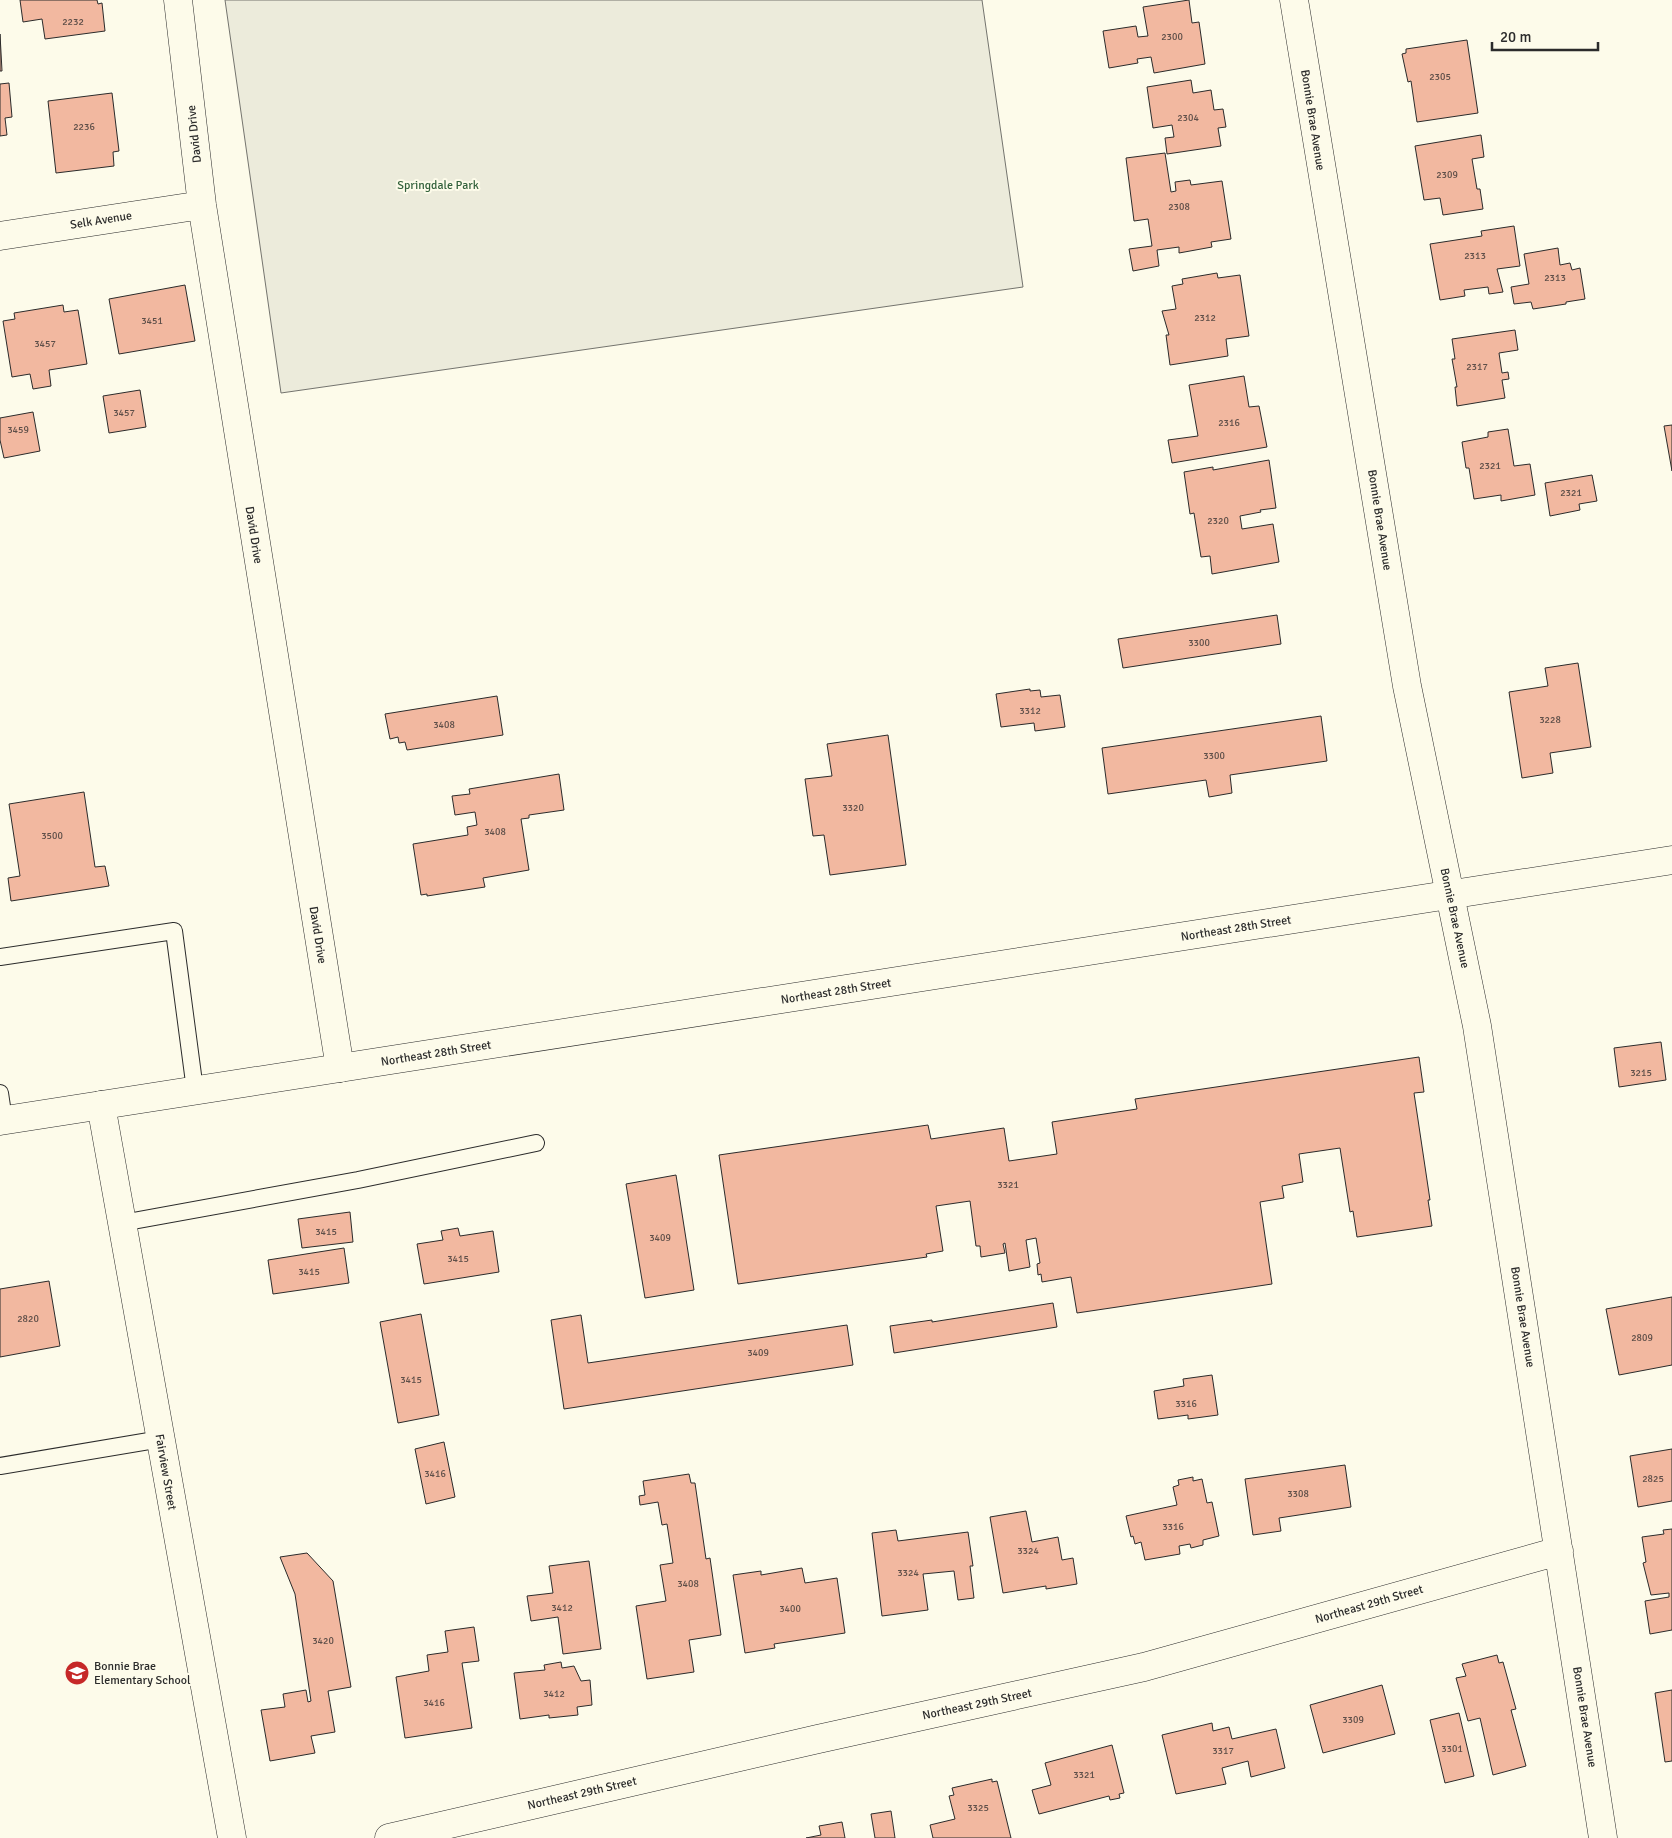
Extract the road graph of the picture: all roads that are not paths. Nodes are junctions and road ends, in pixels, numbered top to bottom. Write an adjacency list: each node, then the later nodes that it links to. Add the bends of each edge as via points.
1 (178, 0): 3 (street, David Drive)
2 (1294, 0): 6 (street, Bonnie Brae Avenue, via 1407,686)
3 (202, 205): 4 (street, Selk Avenue); 8 (street, David Drive)
4 (0, 236)
5 (1672, 860): 6 (street, Northeast 28th Street)
6 (1450, 895): 8 (street, Northeast 28th Street); 17 (street, Bonnie Brae Avenue, via 1477,1026)
7 (0, 957): 9 (lane, via 174,931)
8 (340, 1068): 9 (street, Northeast 28th Street)
9 (195, 1090): 11 (street, Northeast 28th Street)
10 (0, 1093): 12 (lane)
11 (101, 1105): 12 (street, Northeast 28th Street); 14 (street, Fairview Street)
12 (2, 1120)
13 (536, 1143): 14 (lane, via 358,1180)
14 (122, 1223): 15 (street, Fairview Street)
15 (161, 1439): 16 (lane); 18 (street, Fairview Street)
16 (0, 1466)
17 (1560, 1550): 19 (street, Northeast 29th Street, via 1144,1667); 20 (street, Bonnie Brae Avenue)
18 (232, 1838)
19 (389, 1838)
20 (1603, 1838)

